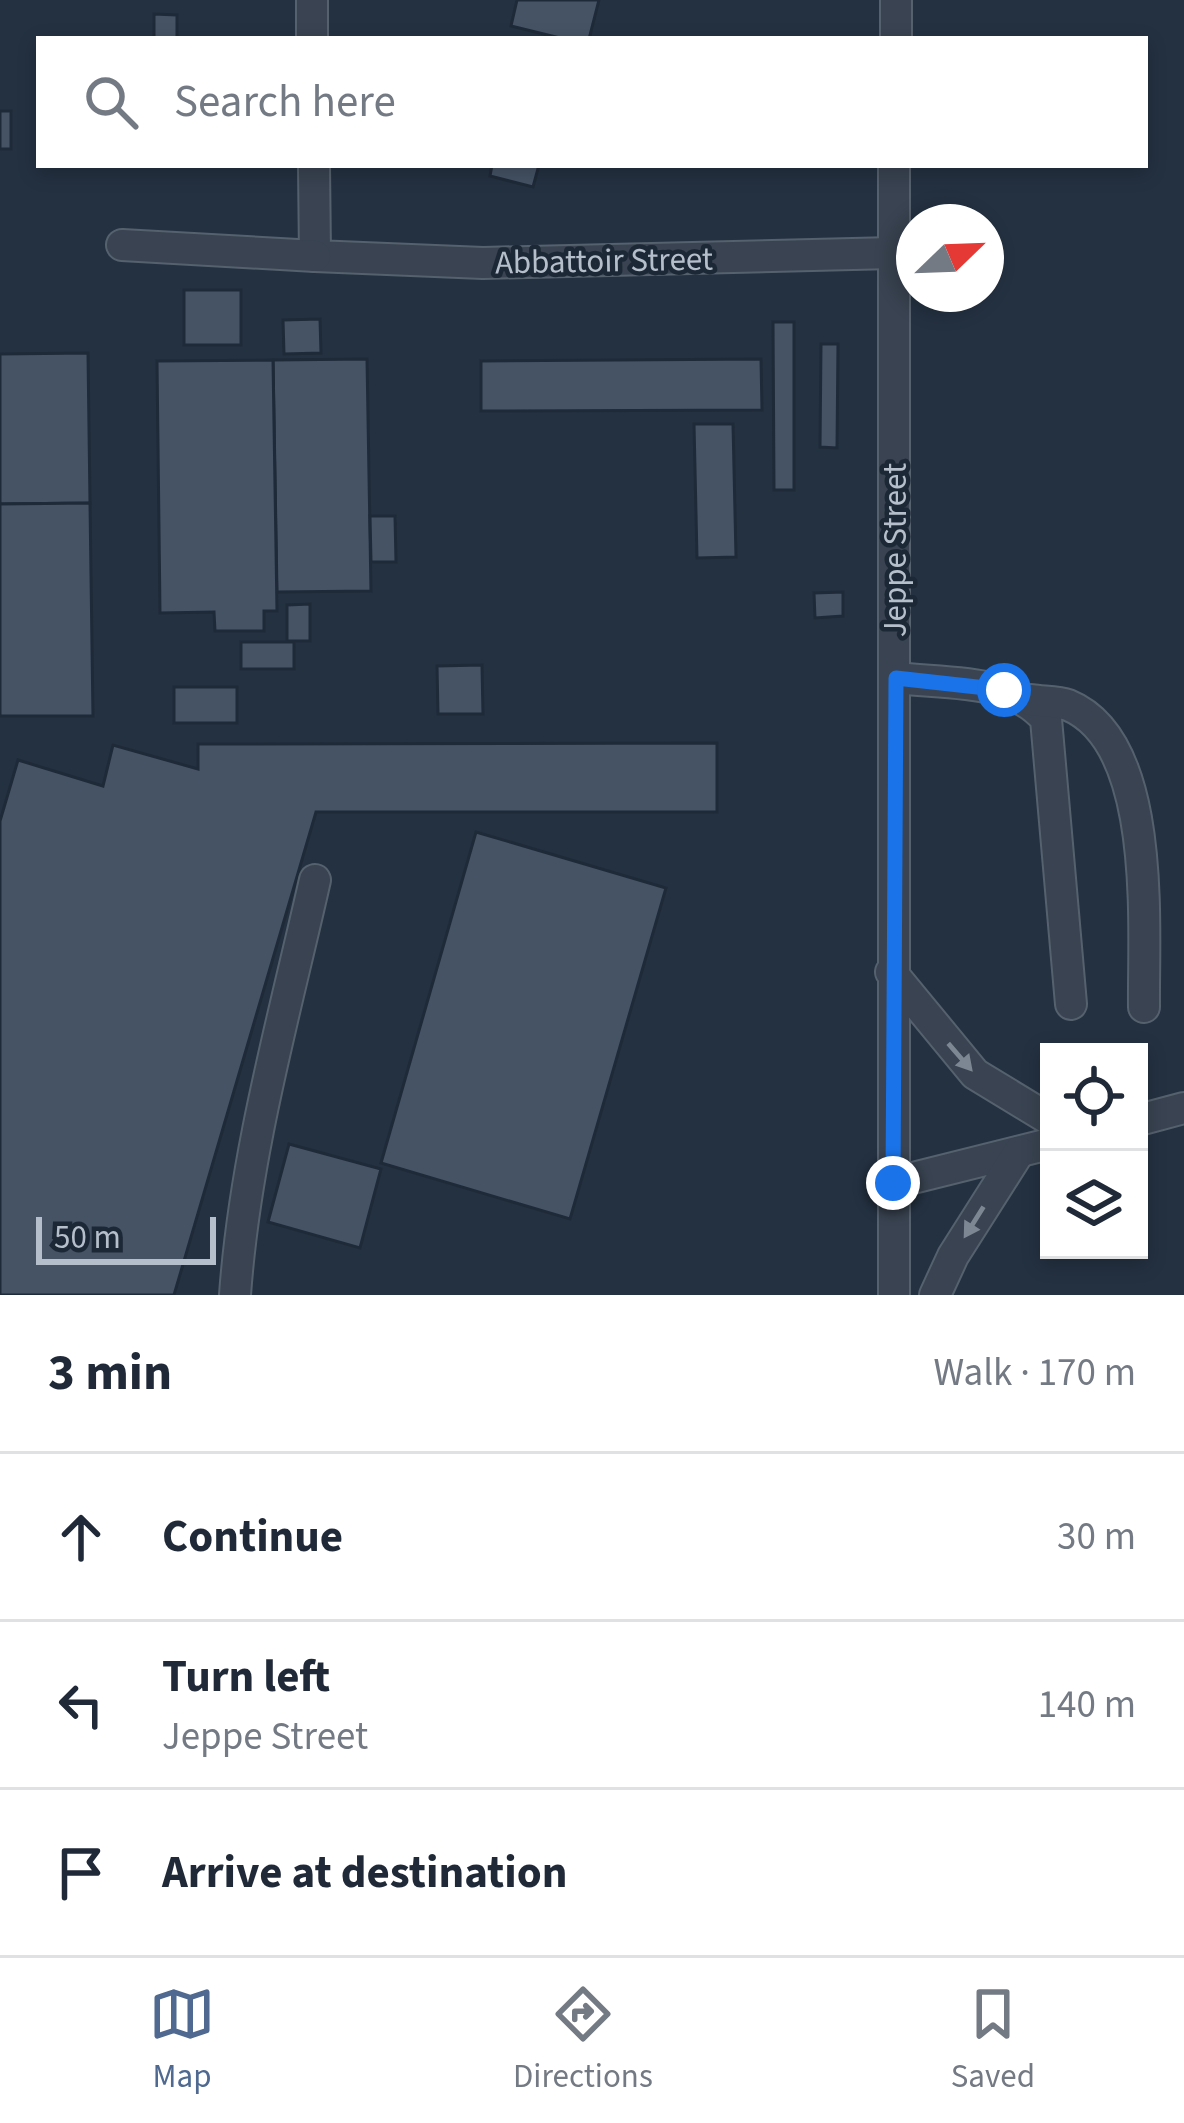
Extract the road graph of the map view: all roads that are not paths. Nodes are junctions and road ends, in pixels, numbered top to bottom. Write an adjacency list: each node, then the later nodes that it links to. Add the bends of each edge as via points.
1 (312, 0): 3 (street)
2 (896, 0): 4 (street)
3 (312, 36)
4 (896, 36)
5 (314, 168): 9 (street)
6 (894, 168): 8 (street, Jeppe Street)
7 (122, 245): 9 (street, Abbattoir Street)
8 (893, 253): 9 (street, Abbattoir Street, via 483,262); 10 (street, Jeppe Street)
9 (315, 256)
10 (896, 678): 11 (street); 13 (street, Jeppe Street)
11 (1031, 700): 14 (street, via 1046,719); 15 (street, via 1068,705 1097,728 1127,776 1141,860)
12 (315, 880): 21 (street, via 256,1138)
13 (890, 972): 17 (street, one-way to 17, via 975,1074); 20 (street, Jeppe Street)
14 (1071, 1004)
15 (1144, 1007)
16 (1184, 1108): 18 (street)
17 (1040, 1114)
18 (1148, 1118)
19 (1034, 1148): 20 (street); 23 (street, one-way to 23)
20 (893, 1183): 22 (street, Jeppe Street)
21 (235, 1295)
22 (894, 1295)
23 (935, 1295)

